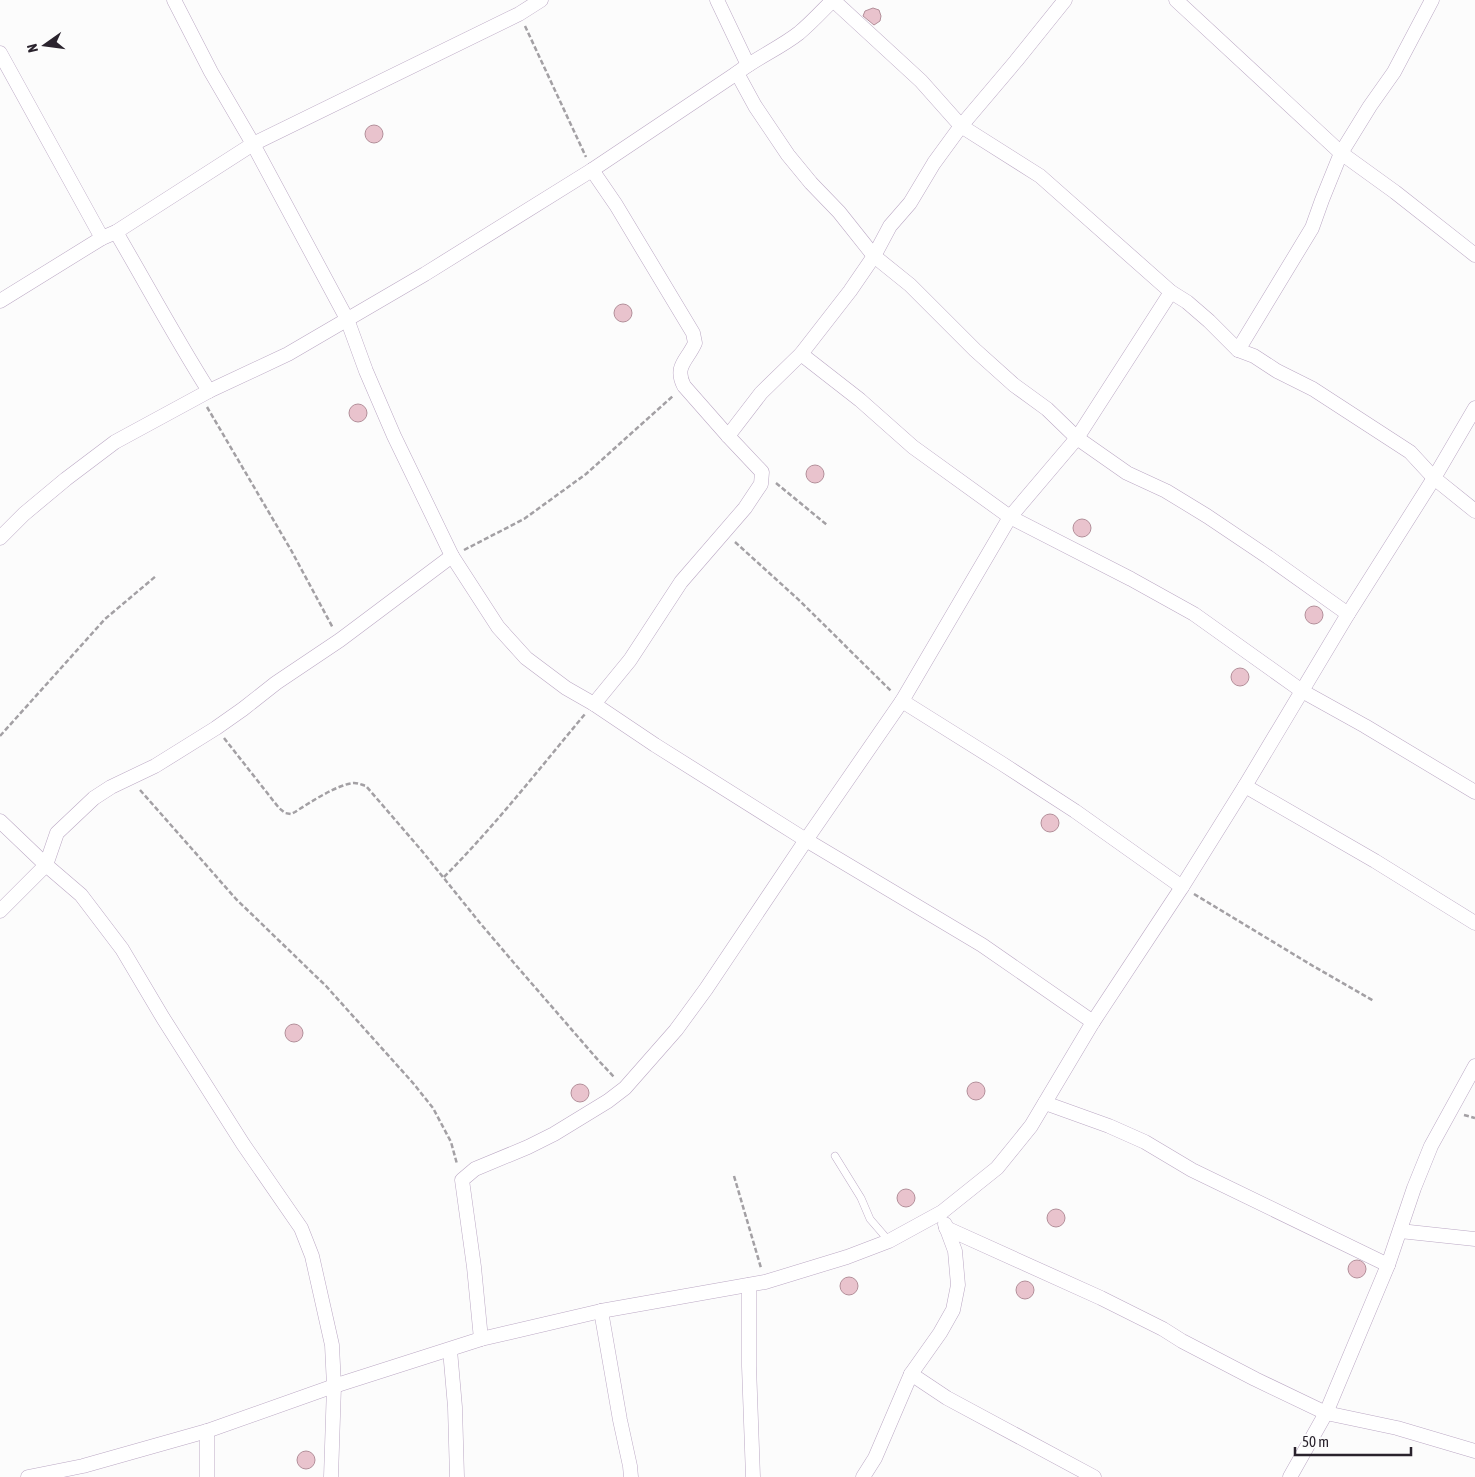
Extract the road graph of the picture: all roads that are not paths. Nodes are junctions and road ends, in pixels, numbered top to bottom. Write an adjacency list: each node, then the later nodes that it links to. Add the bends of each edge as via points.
1 (174, 0): 11 (street)
2 (541, 0): 11 (street, via 519,14)
3 (717, 0): 9 (street)
4 (833, 0): 9 (street, via 799,32); 10 (street, via 920,81)
5 (1065, 0): 10 (street)
6 (1176, 0): 12 (street)
7 (1432, 0): 12 (street, via 1394,72)
8 (0, 54): 15 (street)
9 (742, 69): 13 (street); 17 (street, via 755,106 788,154)
10 (961, 126): 17 (street, via 910,203 890,226); 18 (street, via 1040,176)
11 (253, 144): 14 (street); 20 (street)
12 (1341, 153): 16 (street); 21 (street, via 1312,228)
13 (592, 170): 20 (street); 25 (street, via 693,333 695,343 681,365 680,379)
14 (116, 232): 15 (street); 23 (street)
15 (102, 238): 19 (street)
16 (1475, 255)
17 (874, 256): 22 (street); 26 (street, via 910,285 1014,385 1047,409)
18 (1171, 292): 21 (street, via 1209,321); 26 (street)
19 (0, 301)
20 (347, 319): 23 (street, via 288,354); 31 (street, via 391,428)
21 (1238, 350): 27 (street, via 1354,414 1410,452)
22 (801, 354): 25 (street, via 761,393); 29 (street, via 913,447)
23 (204, 393): 30 (street, via 115,442 24,514)
24 (1475, 408): 27 (street)
25 (728, 436): 35 (street, via 762,472 763,479 725,532 681,582 630,660)
26 (1077, 438): 29 (street); 32 (street, via 1126,473 1166,491 1221,525)
27 (1434, 478): 28 (street); 32 (street)
28 (1475, 511)
29 (1010, 517): 33 (street, via 1194,614); 34 (street)
30 (0, 538)
31 (452, 556): 35 (street, via 498,626 526,658); 40 (street, via 216,728 155,766 94,798 57,833)
32 (1348, 614): 33 (street)
33 (1302, 691): 36 (street); 37 (street)
34 (902, 701): 39 (street); 41 (street, via 1075,811)
35 (594, 704): 39 (street)
36 (1245, 786): 41 (street); 43 (street)
37 (1475, 792)
38 (0, 821): 40 (street)
39 (806, 840): 44 (street, via 982,945); 56 (street, via 706,989 670,1037 625,1088 554,1134 475,1169 462,1180)
40 (46, 865): 42 (street); 59 (street, via 81,895 122,948 232,1127 301,1228 312,1256 332,1345)
41 (1182, 887): 44 (street)
42 (0, 912)
43 (1475, 923)
44 (1093, 1022): 46 (street)
45 (1475, 1066): 50 (street, via 1431,1146)
46 (1044, 1103): 48 (street, via 997,1168); 53 (street, via 1144,1142 1192,1170)
47 (835, 1156): 52 (lane, via 870,1219)
48 (942, 1212): 49 (street); 52 (street)
49 (946, 1228): 58 (street, via 956,1260 958,1285 953,1310); 60 (street, via 1101,1298)
50 (1400, 1231): 51 (street); 53 (street)
51 (1475, 1239)
52 (889, 1241): 54 (street, via 847,1257)
53 (1388, 1265): 60 (street)
54 (749, 1285): 55 (street); 69 (street)
55 (601, 1311): 56 (street); 68 (street)
56 (481, 1339): 57 (street)
57 (450, 1350): 59 (street); 67 (street)
58 (911, 1374): 70 (street, via 875,1458); 71 (street, via 947,1398)
59 (334, 1386): 61 (street); 66 (street)
60 (1326, 1413): 62 (street, via 1397,1428); 72 (street)
61 (208, 1431): 63 (street); 65 (street)
62 (1475, 1451)
63 (84, 1472): 64 (street)
64 (28, 1477)
65 (208, 1477)
66 (331, 1477)
67 (457, 1477)
68 (631, 1477)
69 (753, 1477)
70 (863, 1477)
71 (1094, 1477)
72 (1290, 1477)

